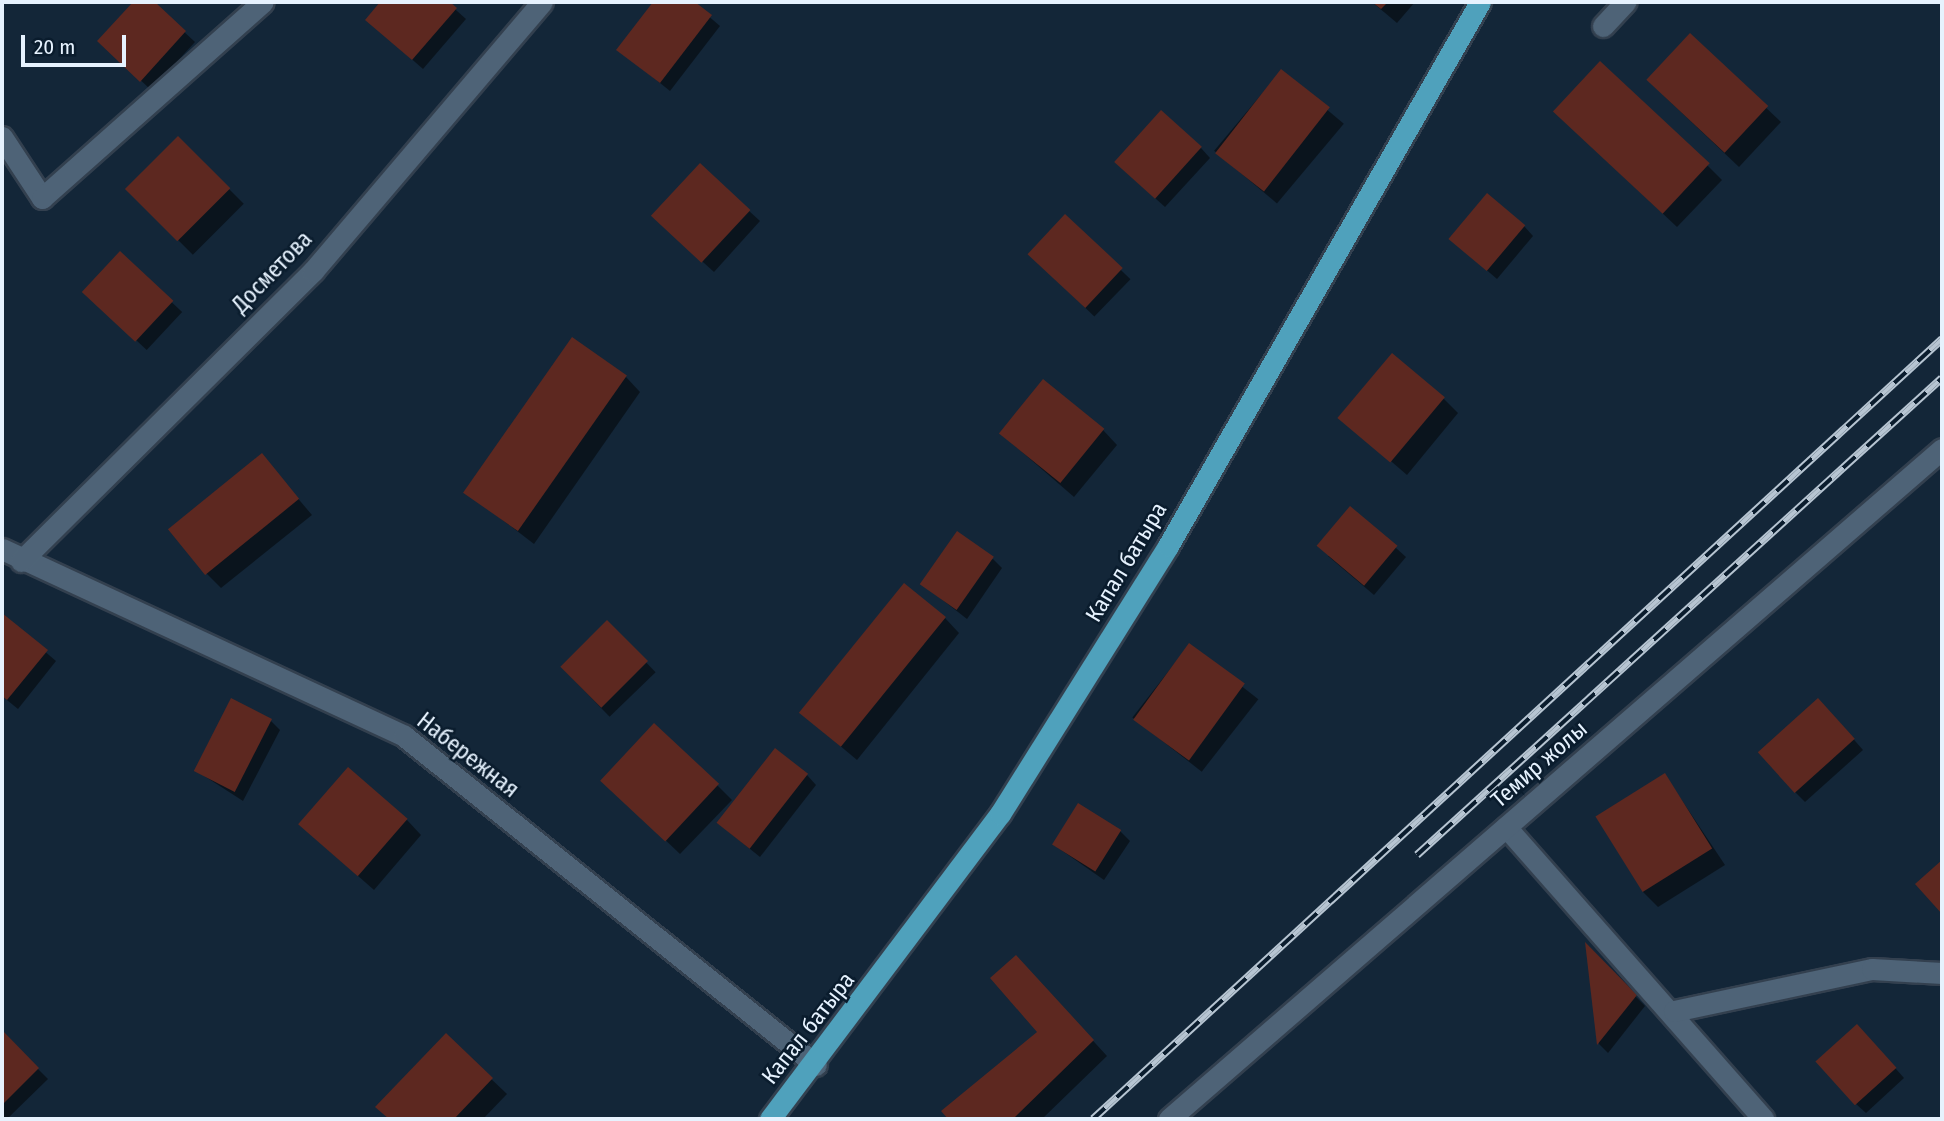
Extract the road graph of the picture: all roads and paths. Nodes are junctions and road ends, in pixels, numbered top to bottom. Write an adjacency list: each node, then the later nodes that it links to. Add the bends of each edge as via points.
1 (263, 2): 6 (street, via 42,198)
2 (542, 2): 9 (street, Досметова, via 313,271)
3 (1480, 2): 13 (main road, Капал батыра, via 1161,558 1000,814)
4 (1625, 2): 5 (street)
5 (1603, 26)
6 (2, 137)
7 (1942, 449): 10 (street, Темир жолы)
8 (2, 549): 9 (street, Набережная)
9 (21, 561): 13 (street, Набережная, via 404,736)
10 (1506, 827): 12 (street); 15 (street, Темир жолы)
11 (1942, 972): 12 (street, via 1872,969)
12 (1674, 1011): 16 (street)
13 (816, 1065): 14 (main road, Капал батыра)
14 (770, 1119)
15 (1169, 1119)
16 (1763, 1119)

